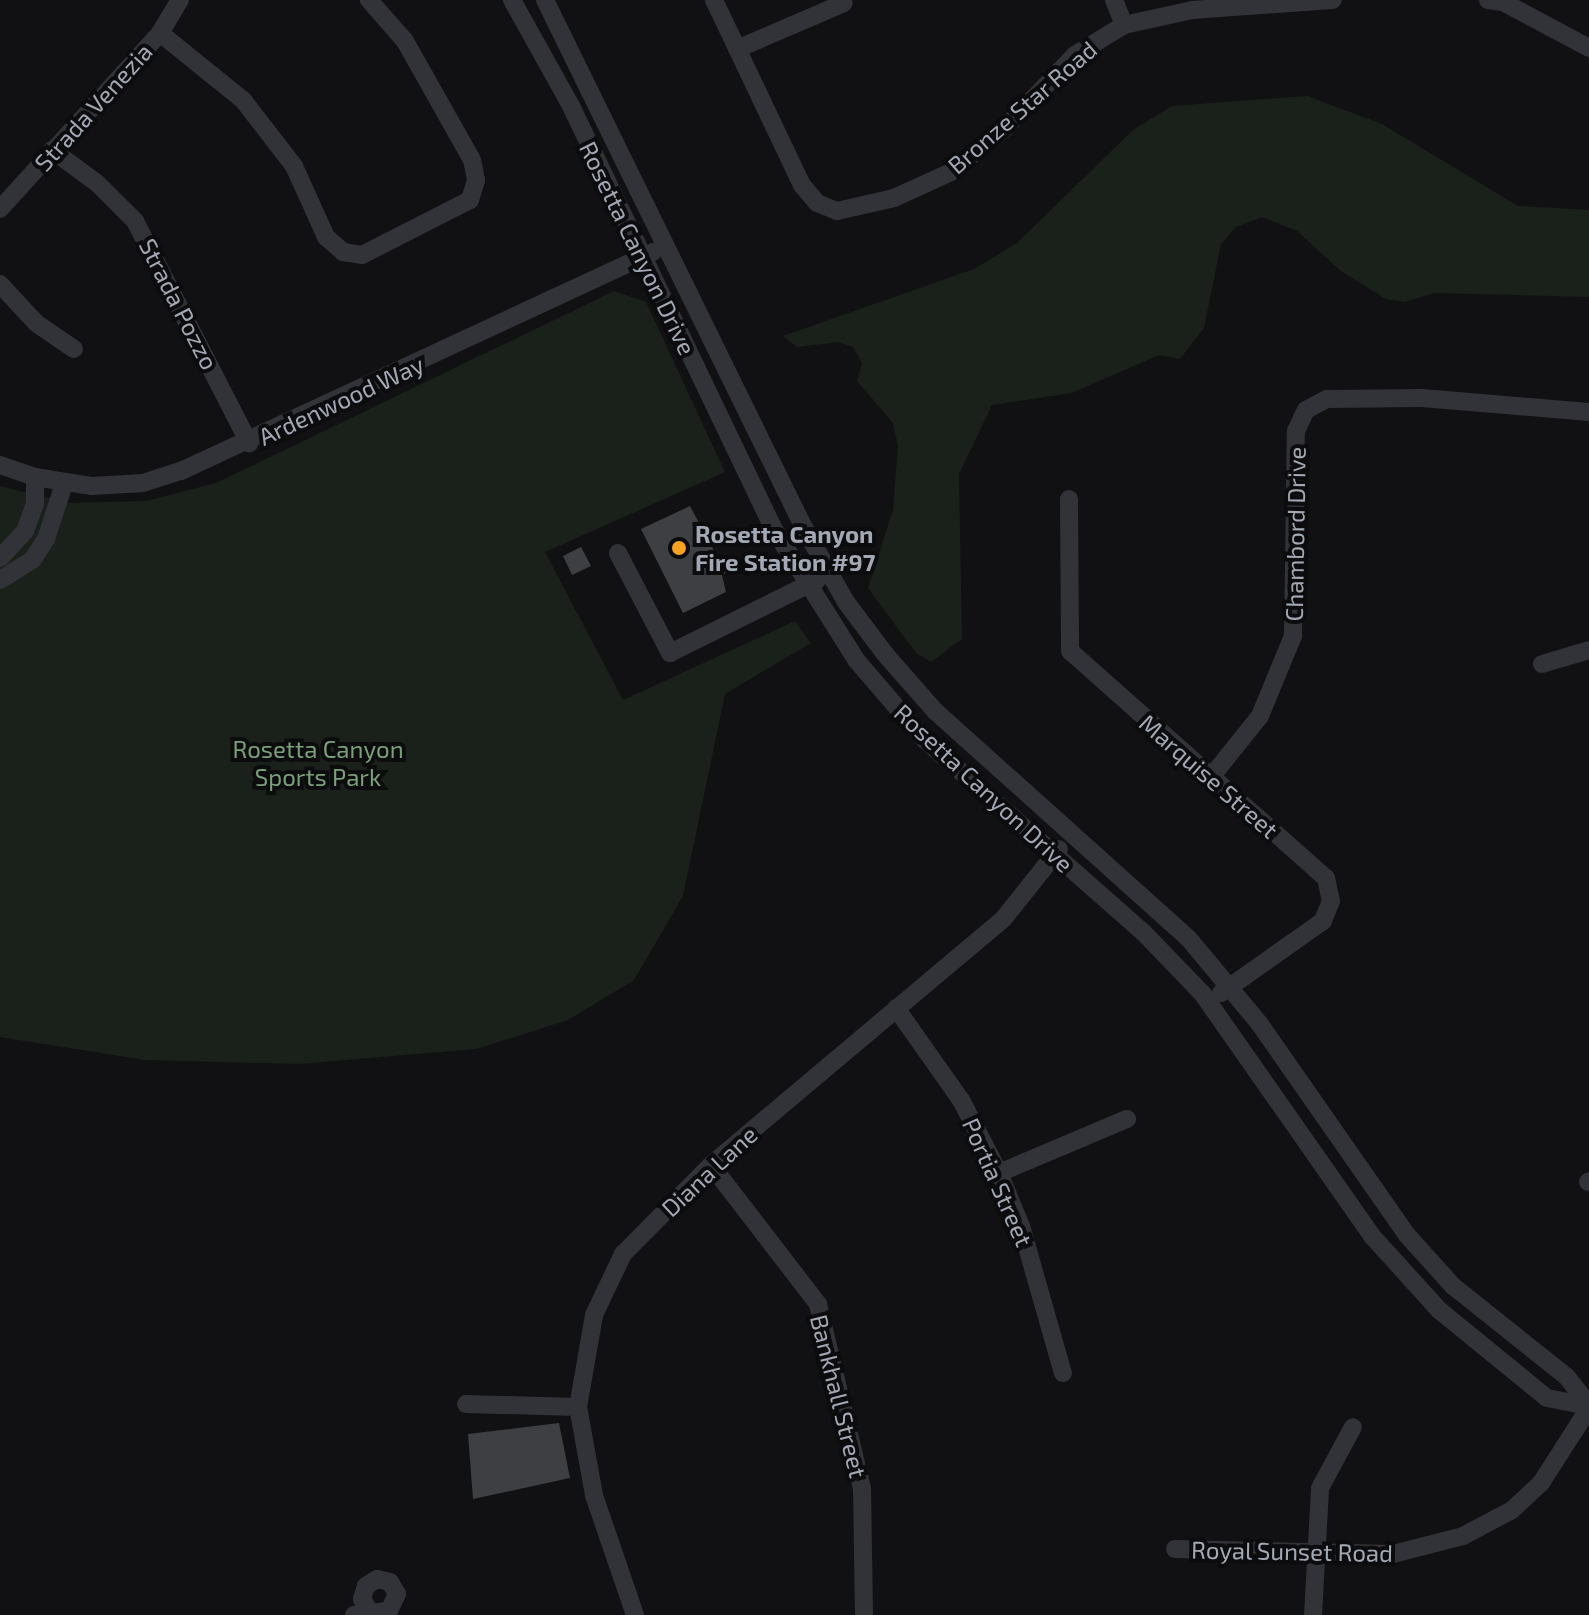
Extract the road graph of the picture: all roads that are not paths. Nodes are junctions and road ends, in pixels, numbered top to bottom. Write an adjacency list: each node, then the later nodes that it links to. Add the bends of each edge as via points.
1 (180, 0): 11 (street, Strada Venezia)
2 (369, 0): 11 (street, via 405,41 472,160 476,180 470,200 362,255 343,252 326,237 314,204 270,131 206,66)
3 (512, 0): 17 (street, Rosetta Canyon Drive, via 571,106)
4 (545, 0): 16 (street, Rosetta Canyon Drive)
5 (714, 0): 13 (street, Bronze Star Road)
6 (1114, 0): 10 (street)
7 (1323, 0): 10 (street, Bronze Star Road, via 1192,10)
8 (1488, 0): 12 (street, via 1503,2)
9 (844, 3): 13 (street)
10 (1124, 25): 13 (street, Bronze Star Road, via 1075,55 1005,128 951,172 894,198 837,211 817,203 802,185)
11 (160, 33): 14 (street, Strada Venezia)
12 (1589, 48)
13 (737, 49)
14 (52, 150): 15 (street, Strada Venezia); 21 (street, Strada Pozzo, via 97,183 144,234)
15 (0, 209)
16 (667, 245): 17 (street, Ardenwood Way); 28 (street, Rosetta Canyon Drive)
17 (643, 257): 21 (street, Ardenwood Way); 30 (street, Rosetta Canyon Drive)
18 (0, 284): 19 (street, via 36,323)
19 (74, 349)
20 (1589, 412): 33 (street, Chambord Drive, via 1422,398 1327,399 1306,410 1296,431 1293,636 1260,716)
21 (249, 443): 24 (street, Ardenwood Way, via 143,483)
22 (0, 465): 23 (street, Ardenwood Way)
23 (35, 477): 24 (street, Ardenwood Way); 27 (street, via 35,504 25,531)
24 (64, 484): 29 (street, via 46,539 33,559)
25 (1069, 499): 33 (street, Marquise Street, via 1070,651)
26 (618, 553): 30 (street, via 670,653)
27 (0, 558)
28 (829, 573): 30 (street); 34 (street, Rosetta Canyon Drive, via 885,654 935,711)
29 (0, 580)
30 (806, 587): 35 (street, Rosetta Canyon Drive, via 864,670 925,740)
31 (1589, 650): 32 (street)
32 (1542, 664)
33 (1211, 777): 36 (street, Marquise Street, via 1326,878 1331,901 1323,921)
34 (1072, 834): 35 (street, Diana Lane); 36 (street, Rosetta Canyon Drive, via 1158,909)
35 (1054, 855): 37 (street, Rosetta Canyon Drive, via 1143,932); 38 (street, Diana Lane, via 1004,918)
36 (1230, 986): 37 (street, Marquise Street); 45 (street, Rosetta Canyon Drive, via 1407,1235 1453,1286 1567,1377)
37 (1209, 1002): 45 (street, Rosetta Canyon Drive, via 1401,1270 1486,1353 1547,1398)
38 (896, 1008): 40 (street, Diana Lane); 41 (street, Portia Street, via 961,1100)
39 (1127, 1119): 41 (street)
40 (711, 1165): 44 (street, Diana Lane, via 623,1254 594,1315); 50 (street, Bankhall Street, via 818,1304 862,1488)
41 (999, 1173): 42 (street, Portia Street, via 1021,1226)
42 (1063, 1373)
43 (466, 1404): 44 (street)
44 (578, 1407): 49 (street, Diana Lane, via 594,1495)
45 (1589, 1407): 48 (street, Royal Sunset Road, via 1541,1483 1512,1510 1463,1536 1393,1554)
46 (1353, 1427): 48 (street, via 1320,1488)
47 (1175, 1549): 48 (street, Royal Sunset Road)
48 (1316, 1553): 51 (street)
49 (635, 1615)
50 (864, 1615)
51 (1313, 1615)

